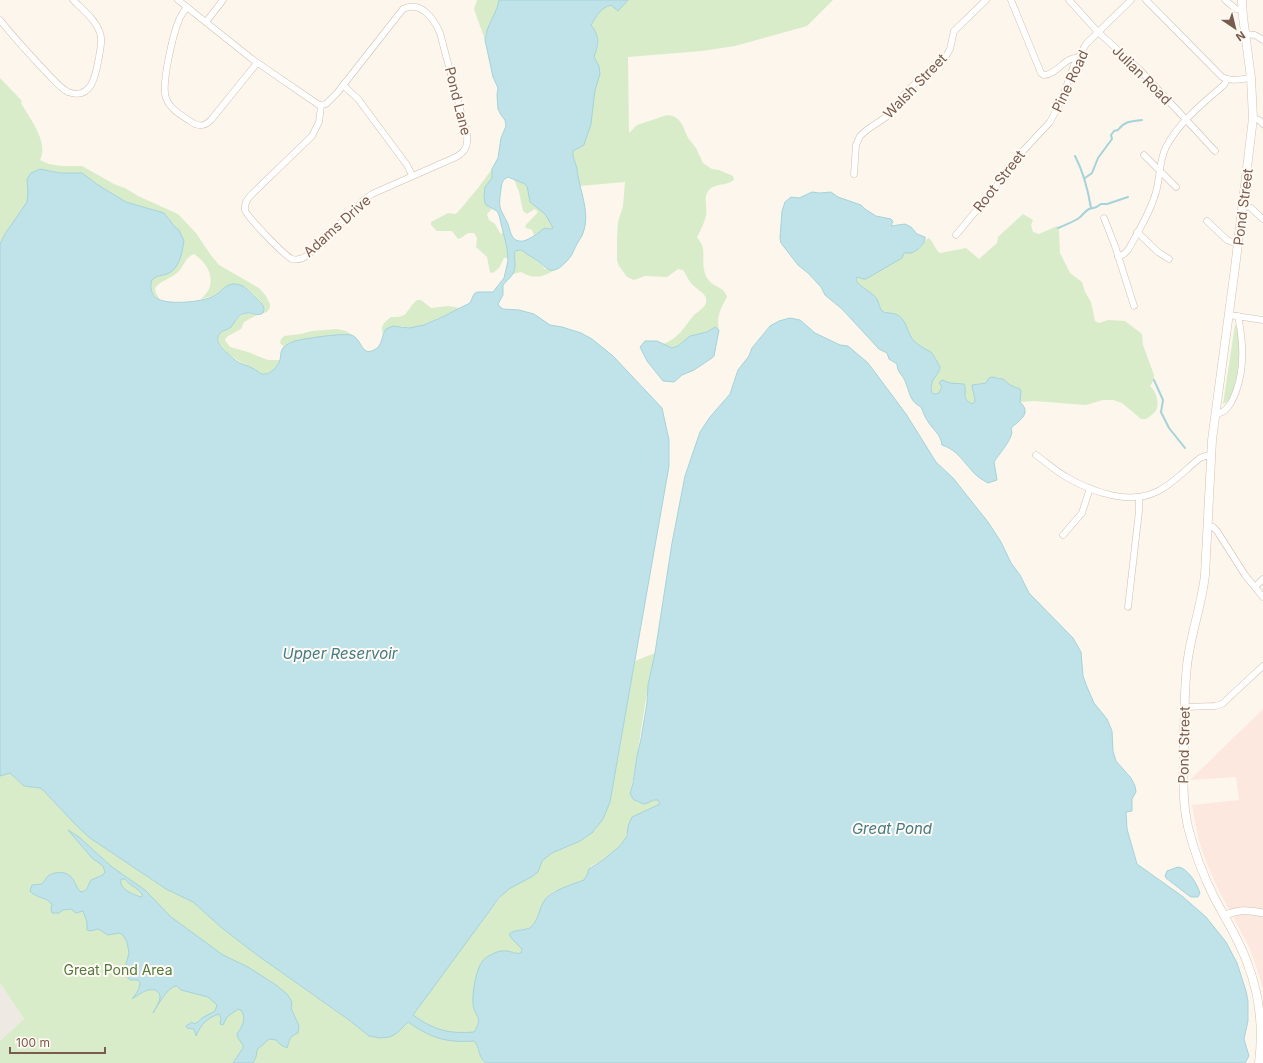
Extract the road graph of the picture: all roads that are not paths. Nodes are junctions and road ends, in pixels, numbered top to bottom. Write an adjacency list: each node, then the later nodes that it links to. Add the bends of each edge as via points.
1 (73, 0): 14 (street, via 96,24 102,40 93,83 81,92 72,93 62,88)
2 (178, 0): 12 (street)
3 (223, 0): 15 (street)
4 (986, 0): 32 (street, Walsh Street, via 954,31 946,56 908,90 890,114 860,136 856,145)
5 (1011, 0): 19 (street, via 1041,73 1049,74 1071,58)
6 (1069, 0): 16 (street, Julian Road)
7 (1131, 0): 16 (street, Pine Road)
8 (1146, 0): 22 (street, via 1220,75)
9 (1225, 0): 13 (street, via 1236,9)
10 (1242, 0): 13 (main road, Pond Street)
11 (414, 1): 23 (street, Pond Lane, via 403,9); 33 (street, Pond Lane, via 423,6 440,33 468,142 466,149 459,155)
12 (186, 6): 15 (street); 20 (street, via 177,27 164,84 166,99 173,109 194,124 204,125 212,120)
13 (1242, 10): 17 (main road, Pond Street)
14 (0, 20)
15 (206, 22): 20 (street)
16 (1098, 32): 19 (street, Pine Road, via 1086,44); 26 (street, Julian Road, via 1135,65)
17 (1245, 34): 18 (street, via 1255,35); 21 (main road, Pond Street)
18 (1263, 40)
19 (1078, 58): 28 (street, Pine Road, via 1058,108)
20 (257, 63): 24 (street, via 314,104)
21 (1250, 78): 22 (street); 25 (main road, Pond Street)
22 (1227, 79): 26 (street)
23 (343, 85): 24 (street, Pond Lane); 33 (street, via 358,99)
24 (321, 106): 33 (street, Adams Drive, via 319,122 312,136 250,196 245,204 250,219 287,256 293,259 303,258 368,196)
25 (1253, 118): 27 (street); 35 (main road, Pond Street)
26 (1186, 120): 29 (street, Julian Road); 31 (street, via 1167,146 1162,156)
27 (1263, 124)
28 (1044, 129): 40 (street, Root Street, via 1022,152)
29 (1215, 151)
30 (1144, 155): 31 (street)
31 (1160, 171): 34 (street); 39 (street, via 1152,203)
32 (854, 174)
33 (412, 175)
34 (1176, 188)
35 (1243, 205): 37 (street, via 1251,208); 41 (main road, Pond Street)
36 (1104, 218): 42 (street)
37 (1263, 219)
38 (1207, 221): 41 (street, via 1227,240)
39 (1137, 232): 42 (street, via 1126,252); 43 (street)
40 (956, 235)
41 (1238, 244): 45 (main road, Pond Street)
42 (1118, 257): 44 (street)
43 (1168, 259)
44 (1134, 306)
45 (1229, 315): 46 (street); 48 (main road, Pond Street)
46 (1238, 316): 47 (street); 48 (street, via 1242,349 1240,381 1229,406)
47 (1263, 320)
48 (1216, 414): 50 (main road, Pond Street)
49 (1036, 455): 51 (street, via 1064,476)
50 (1211, 456): 52 (street, via 1200,458 1159,490); 53 (main road, Pond Street)
51 (1090, 488): 52 (street, via 1116,496); 54 (street, via 1082,513)
52 (1139, 497): 58 (street)
53 (1208, 526): 56 (street, via 1213,527 1245,575); 60 (main road, Pond Street, via 1205,575 1188,659)
54 (1063, 534)
55 (1263, 579): 56 (street)
56 (1256, 586): 57 (street)
57 (1263, 597)
58 (1128, 607)
59 (1263, 666): 60 (street, via 1222,704)
60 (1185, 707): 62 (main road, Pond Street, via 1183,781 1188,826 1200,867)
61 (1263, 913): 62 (street, via 1243,910)
62 (1224, 916): 63 (main road, Pond Street, via 1245,957 1255,986 1261,1024)
63 (1260, 1063)

